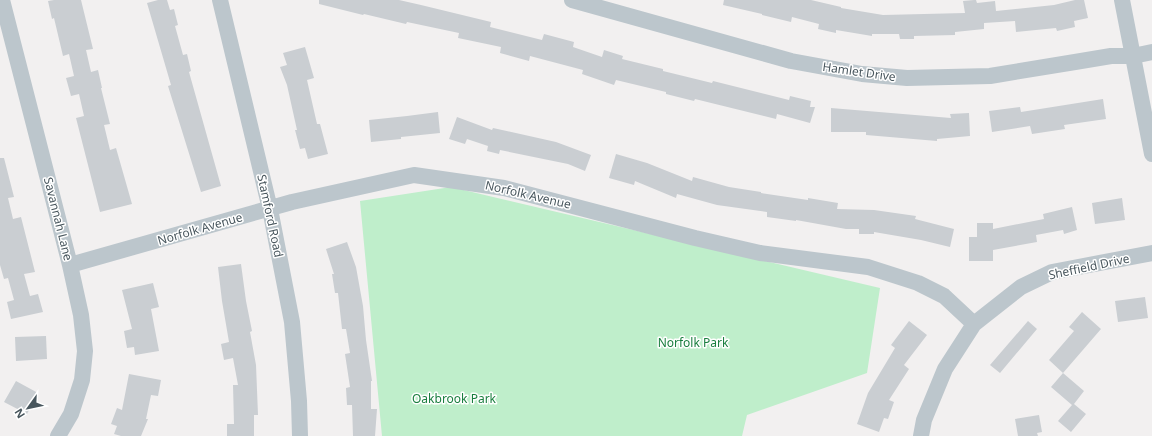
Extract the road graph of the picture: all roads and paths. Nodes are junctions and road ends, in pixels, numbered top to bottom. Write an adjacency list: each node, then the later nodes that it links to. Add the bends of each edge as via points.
1 (2, 0): 10 (street, Savannah Lane)
2 (220, 0): 8 (street, Stamford Road)
3 (572, 0): 6 (street, Hamlet Drive, via 791,61 862,74 907,78 990,76 1111,56)
4 (1122, 0): 6 (street)
5 (1152, 52): 6 (street, Hamlet Drive)
6 (1133, 56): 7 (street)
7 (1152, 154)
8 (270, 209): 10 (street, Norfolk Avenue); 11 (street, Norfolk Avenue, via 414,175 504,188 695,238 760,252 868,267 918,283 944,296); 13 (street, Stamford Road, via 292,322)
9 (1152, 253): 11 (street, Sheffield Drive, via 1052,272 1021,287)
10 (70, 265): 12 (street, Savannah Lane, via 86,351 77,398)
11 (974, 324): 14 (street, Sheffield Drive, via 945,369 924,420)
12 (58, 436)
13 (300, 436)
14 (921, 436)

